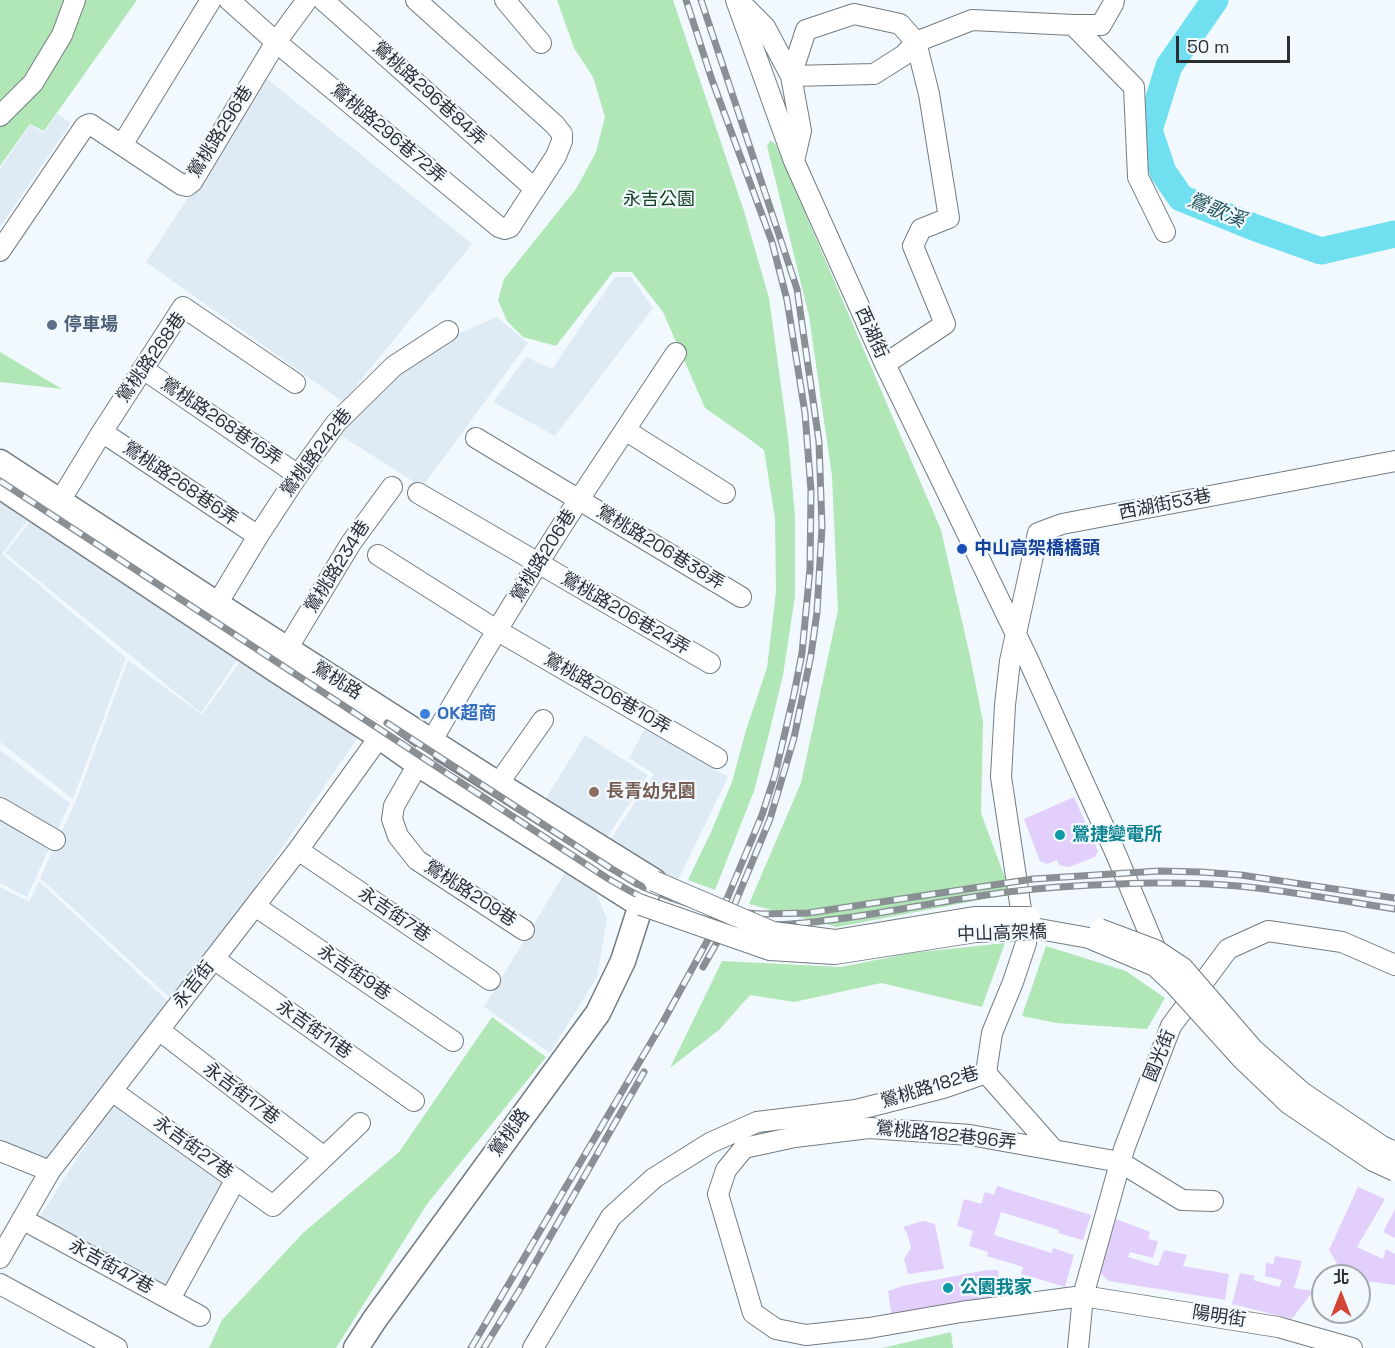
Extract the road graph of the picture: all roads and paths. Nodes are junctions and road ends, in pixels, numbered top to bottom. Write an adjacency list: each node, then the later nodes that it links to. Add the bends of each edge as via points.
1 (75, 0): 15 (street, via 62,35 33,82)
2 (211, 0): 16 (street)
3 (229, 0): 11 (street, 鶯桃路296巷72弄)
4 (307, 0): 11 (street, 鶯桃路296巷)
5 (323, 0): 18 (street, 鶯桃路296巷84弄)
6 (416, 0): 18 (street, via 562,134 556,156)
7 (505, 0): 13 (street)
8 (737, 0): 14 (street, via 765,27); 17 (street, 西湖街)
9 (1114, 0): 10 (street, via 1101,25)
10 (1073, 25): 12 (street, via 972,20); 19 (street, via 1134,87 1138,177)
11 (276, 42): 16 (street, 鶯桃路296巷, via 187,186); 18 (street, 鶯桃路296巷72弄, via 499,227 510,226)
12 (916, 42): 14 (street, via 874,75); 14 (street, via 900,24 854,14 806,30); 23 (street, via 929,94 948,218 921,229 913,246 945,324)
13 (541, 43)
14 (791, 76): 17 (street, via 801,131)
15 (0, 116)
16 (122, 145): 20 (street, 鶯桃路296巷, via 80,119 85,126)
17 (794, 161): 23 (street, 西湖街)
18 (535, 189)
19 (1165, 232)
20 (0, 251)
21 (448, 331): 31 (street, 鶯桃路242巷, via 394,366 336,423)
22 (676, 352): 26 (street, 鶯桃路206巷)
23 (885, 364): 44 (street, 西湖街)
24 (143, 369): 25 (street, 鶯桃路268巷, via 183,307); 27 (street, 鶯桃路268巷); 31 (street, 鶯桃路268巷16弄)
25 (295, 383)
26 (625, 430): 35 (street); 36 (street, 鶯桃路206巷)
27 (102, 432): 37 (street, 鶯桃路268巷); 38 (street, 鶯桃路268巷6弄)
28 (476, 438): 36 (street, 鶯桃路206巷38弄)
29 (1395, 461): 44 (street, 西湖街53巷, via 1062,524 1038,533)
30 (0, 462): 37 (main road, 鶯桃路)
31 (298, 475): 38 (street, 鶯桃路242巷)
32 (0, 486): 37 (main road, 鶯桃路)
33 (392, 487): 45 (street, 鶯桃路234巷, via 351,543)
34 (418, 493): 40 (street, 鶯桃路206巷24弄)
35 (725, 493)
36 (579, 500): 40 (street, 鶯桃路206巷); 41 (street, 鶯桃路206巷38弄)
37 (55, 510): 42 (main road, 鶯桃路); 50 (main road, 鶯桃路, via 276,670)
38 (258, 536): 42 (street, 鶯桃路242巷)
39 (378, 555): 43 (street, 鶯桃路206巷10弄)
40 (539, 564): 43 (street, 鶯桃路206巷); 47 (street, 鶯桃路206巷24弄)
41 (741, 597)
42 (217, 604): 45 (main road, 鶯桃路)
43 (498, 631): 51 (street, 鶯桃路206巷); 52 (street, 鶯桃路206巷10弄)
44 (1016, 634): 46 (street, 西湖街); 68 (street, 鶯桃路182巷, via 1005,705 1001,777 1026,943 992,1033)
45 (287, 649): 48 (main road, 鶯桃路)
46 (1027, 657): 62 (street, 中山高架橋, via 1116,854)
47 (710, 663)
48 (394, 717): 50 (street, 永吉街); 51 (main road, 鶯桃路)
49 (543, 720): 54 (street)
50 (380, 737): 53 (main road, 鶯桃路); 57 (street, 永吉街)
51 (432, 741): 53 (street, 鶯桃路206巷); 54 (main road, 鶯桃路)
52 (717, 758)
53 (418, 764): 59 (main road, 鶯桃路); 61 (street, 鶯桃路209巷, via 394,806 392,819 398,836 417,860)
54 (498, 784): 58 (main road, 鶯桃路)
55 (0, 808): 56 (street)
56 (55, 840)
57 (298, 850): 60 (street, 永吉街); 65 (street, 永吉街7巷)
58 (654, 881): 59 (main road, 鶯桃路); 62 (street, 中山高架橋, bridge, via 773,932 835,940 974,917 1034,917 1092,926)
59 (641, 905): 62 (street, 中山高架橋, bridge, via 770,950 835,954 976,932 1039,929 1089,938); 88 (main road, 鶯桃路, via 623,961 598,1013)
60 (255, 906): 63 (street, 永吉街); 67 (street, 永吉街9巷)
61 (524, 930)
62 (1156, 958): 74 (street, 中山高架橋, bridge, via 1183,968 1253,1049 1302,1092); 78 (street, 中山高架橋, bridge, via 1174,985 1289,1104 1373,1161)
63 (214, 959): 66 (street, 永吉街); 70 (street, 永吉街11巷)
64 (1395, 965): 76 (street, 國光街, via 1342,942 1268,931 1228,949 1171,1026)
65 (490, 980)
66 (159, 1030): 69 (street, 永吉街); 75 (street, 永吉街17巷)
67 (453, 1041)
68 (986, 1073): 72 (street, 鶯桃路182巷96弄); 89 (street, 鶯桃路182巷, via 856,1110 757,1122 710,1143 654,1178 611,1217)
69 (112, 1091): 77 (street, 永吉街); 79 (street, 永吉街27巷)
70 (414, 1101)
71 (360, 1123): 75 (street)
72 (1054, 1150): 76 (street, 鶯桃路182巷96弄); 84 (street, 鶯桃路182巷96弄, via 970,1135 869,1128 795,1137 744,1148 726,1170 718,1194 753,1313 776,1329 806,1335)
73 (0, 1152): 77 (street)
74 (1395, 1152)
75 (324, 1157): 79 (street, 永吉街27巷, via 273,1206)
76 (1120, 1162): 80 (street, via 1182,1200); 84 (street, 國光街)
77 (50, 1171): 81 (street, 永吉街)
78 (1395, 1171)
79 (236, 1179): 85 (street)
80 (1213, 1201)
81 (22, 1219): 82 (street, 永吉街); 85 (street, 永吉街47巷)
82 (0, 1258)
83 (0, 1284): 87 (street)
84 (1083, 1296): 90 (street, 國光街); 91 (street, 陽明街, via 1278,1327)
85 (170, 1299): 86 (street, 永吉街47巷)
86 (200, 1316)
87 (117, 1348)
88 (356, 1348)
89 (533, 1348)
90 (1078, 1348)
91 (1352, 1348)

